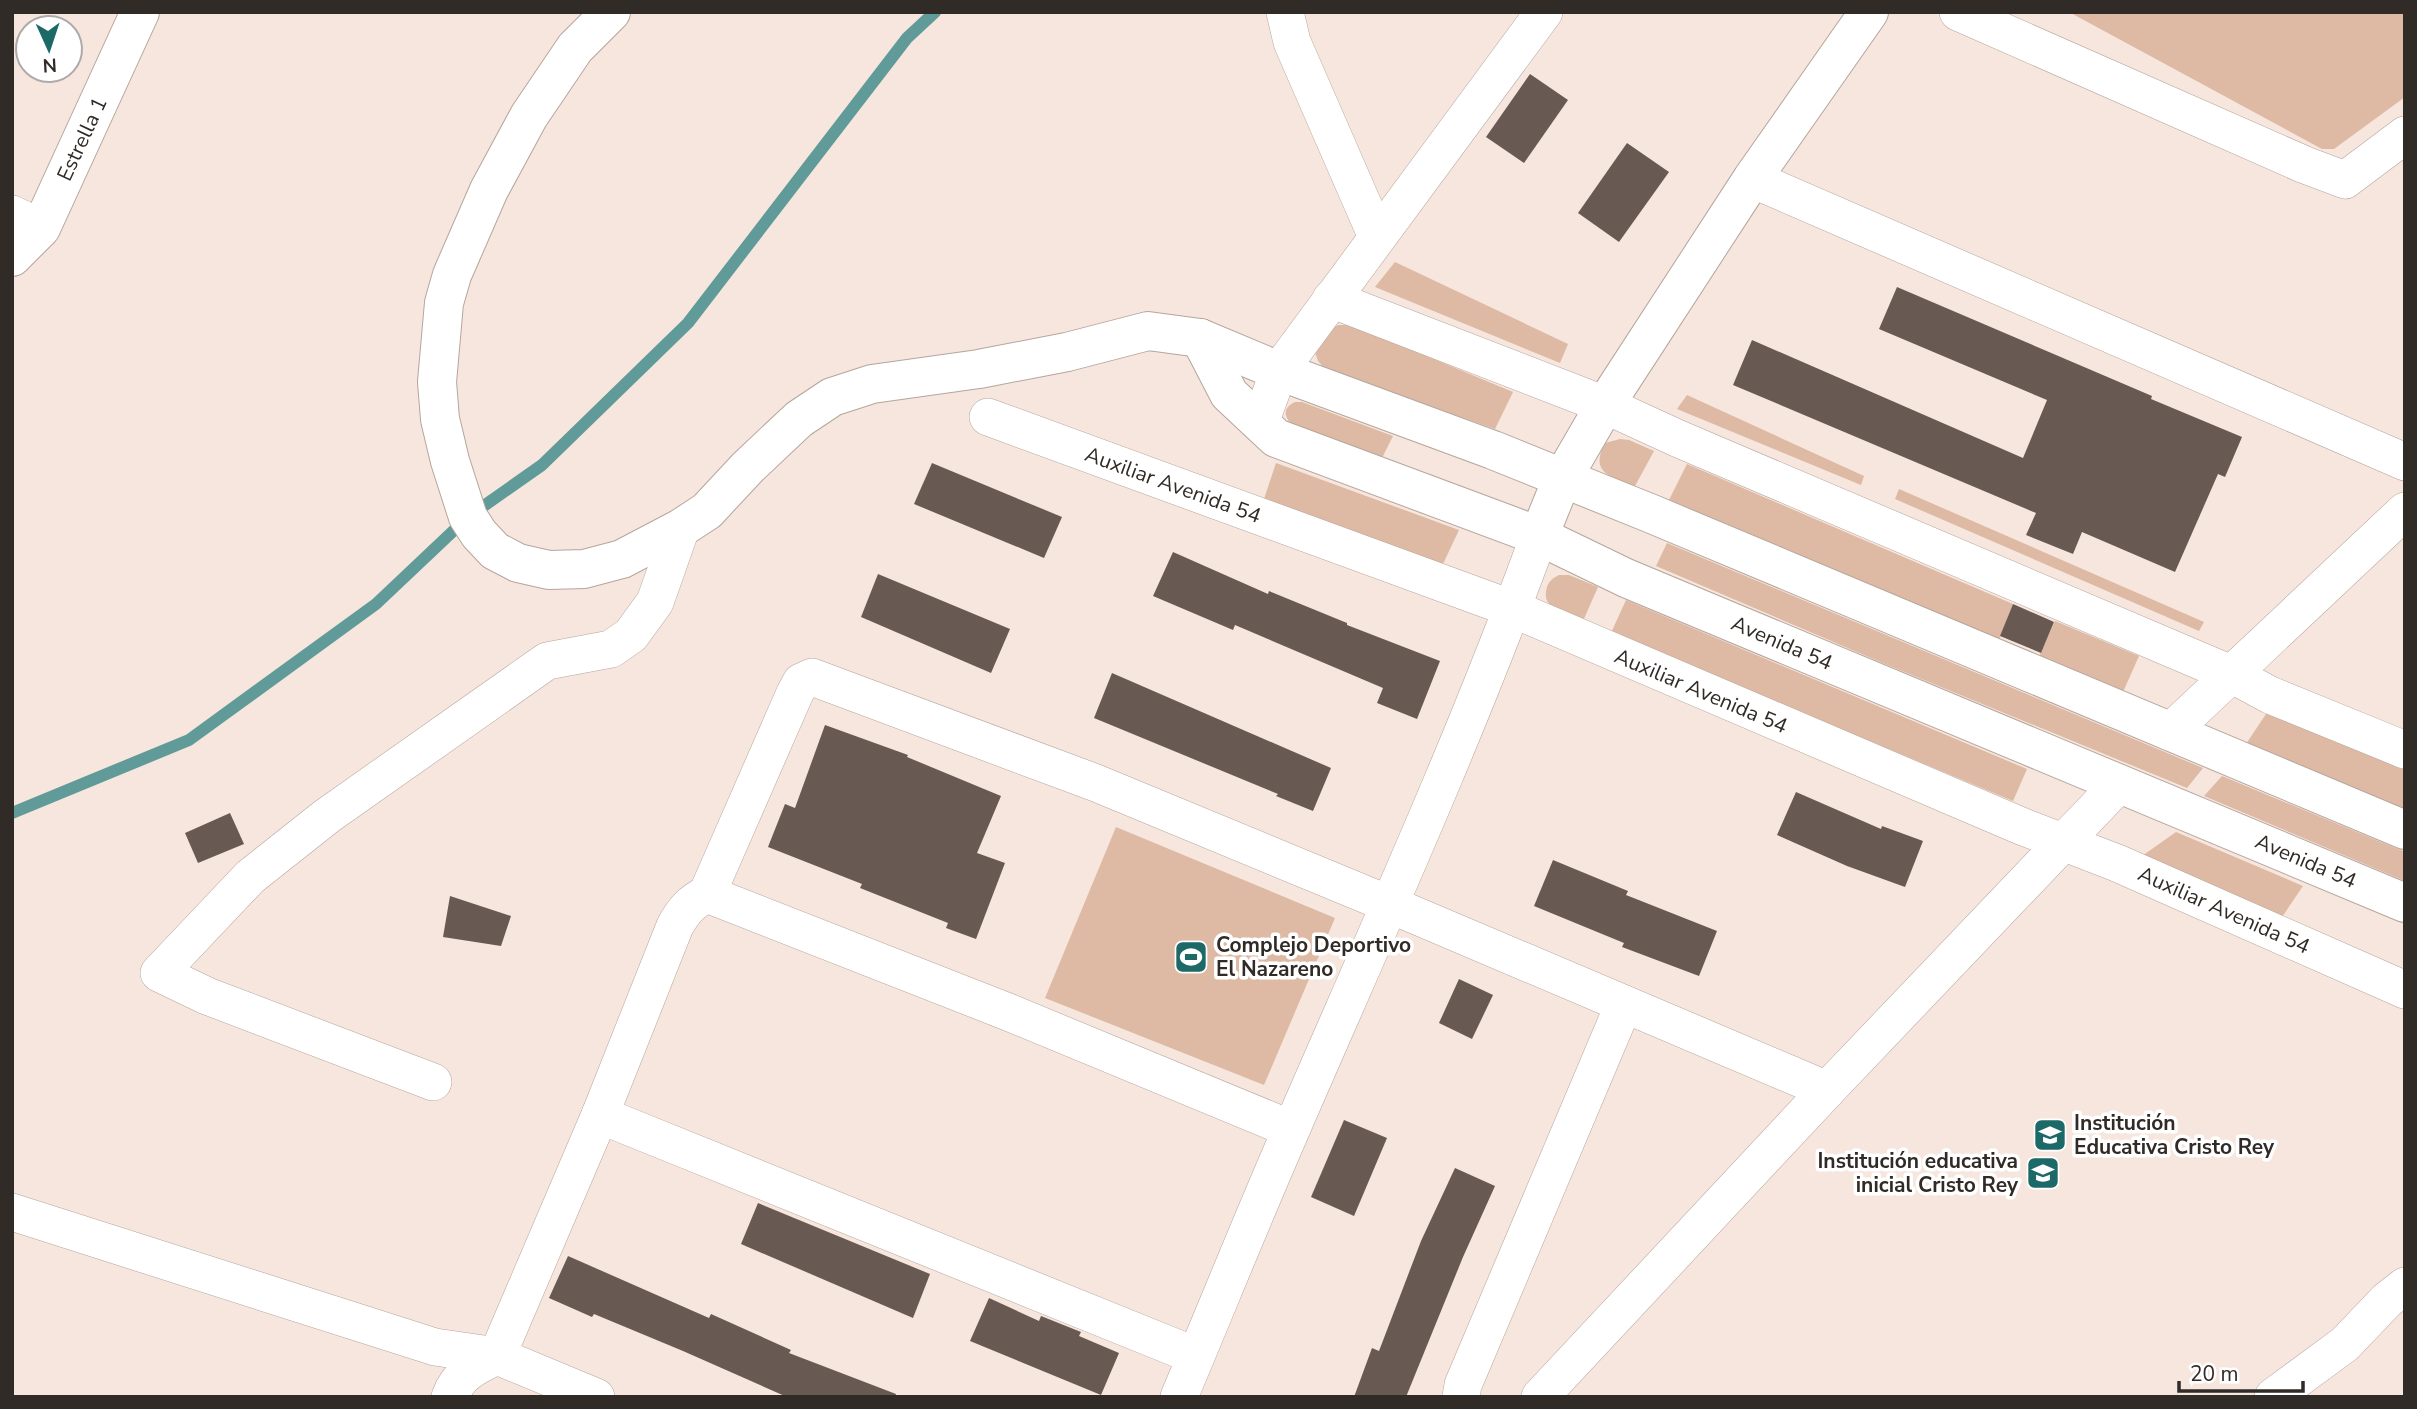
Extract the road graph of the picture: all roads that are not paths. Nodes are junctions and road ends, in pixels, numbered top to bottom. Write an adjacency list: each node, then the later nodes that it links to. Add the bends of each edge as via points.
1 (140, 12): 9 (main road, Estrella 1)
2 (611, 12): 21 (main road, via 575,48 529,117 489,190 452,275 438,349 440,419 468,516 495,551 518,562 549,570 584,569 622,559)
3 (1285, 12): 10 (street, via 1292,42)
4 (1544, 12): 10 (street)
5 (1869, 12): 8 (main road)
6 (1958, 12): 7 (street, via 2344,180)
7 (2405, 135)
8 (1752, 179): 15 (main road); 18 (street)
9 (27, 221): 11 (main road, Estrella 1)
10 (1377, 237): 12 (street)
11 (12, 257)
12 (1331, 299): 14 (street); 15 (street)
13 (1200, 338): 14 (main road); 17 (main road, Avenida 54, via 1229,394); 21 (main road, via 1148,331 1067,352 872,384 832,397 799,419 707,511)
14 (1279, 371): 17 (street); 19 (main road)
15 (1605, 405): 19 (main road); 24 (street)
16 (988, 417): 23 (street, Auxiliar Avenida 54)
17 (1259, 423): 22 (main road, Avenida 54, via 1276,439)
18 (2405, 462)
19 (1562, 479): 22 (main road); 25 (main road)
20 (2405, 511): 24 (street)
21 (681, 528): 35 (street, via 656,602 631,635 611,649 547,661 327,816 250,877 159,973 207,996)
22 (1539, 536): 23 (street); 27 (main road, Avenida 54, via 1626,578)
23 (1513, 609): 29 (street, Auxiliar Avenida 54); 32 (street)
24 (2231, 674): 25 (street); 26 (street, via 2270,695)
25 (2170, 732): 28 (main road)
26 (2405, 750)
27 (2119, 784): 29 (street); 31 (main road, Avenida 54)
28 (2405, 830)
29 (2062, 844): 33 (street, Auxiliar Avenida 54, via 2117,863); 36 (street)
30 (706, 894): 32 (street, via 795,693 801,682 812,677 1096,783); 37 (street, via 684,909 675,926); 38 (street)
31 (2405, 903)
32 (1391, 905): 34 (street); 38 (street)
33 (2405, 990)
34 (1624, 1004): 36 (street); 46 (street)
35 (433, 1082)
36 (1826, 1090): 47 (street)
37 (600, 1115): 41 (street); 42 (street)
38 (1291, 1129): 42 (street)
39 (12, 1212): 41 (street, via 435,1347)
40 (2405, 1286): 48 (street, via 2345,1344)
41 (497, 1356): 43 (street, via 470,1369 454,1385); 44 (street)
42 (1196, 1356): 45 (street)
43 (450, 1397)
44 (596, 1397)
45 (1179, 1397)
46 (1461, 1397)
47 (1540, 1397)
48 (2273, 1397)

